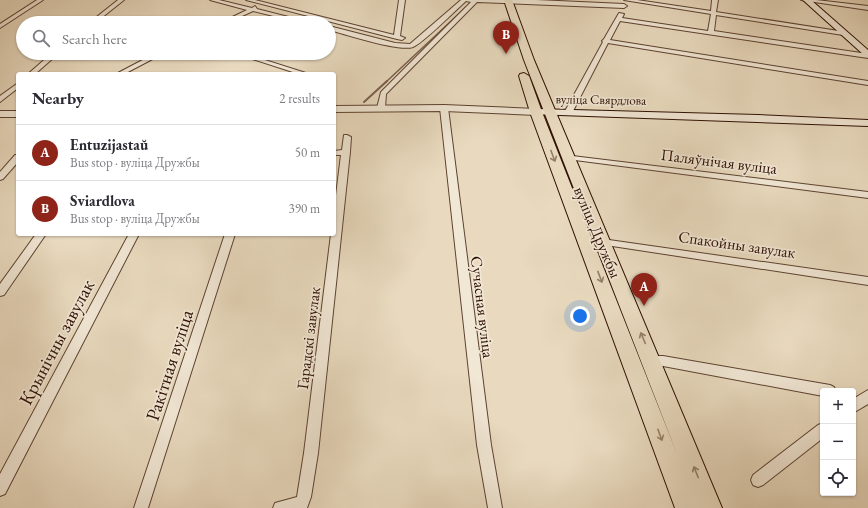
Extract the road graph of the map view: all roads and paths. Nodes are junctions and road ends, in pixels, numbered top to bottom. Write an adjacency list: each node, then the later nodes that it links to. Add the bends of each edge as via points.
1 (40, 0): 25 (street)
2 (121, 0): 19 (street)
3 (213, 0): 17 (street)
4 (249, 0): 15 (street)
5 (272, 0): 15 (street)
6 (402, 0): 29 (street)
7 (465, 0): 8 (street); 30 (street)
8 (476, 0): 9 (street); 42 (street, via 383,93)
9 (504, 0): 13 (street); 45 (main road, вуліца Дружбы, via 514,21); 45 (main road, вуліца Дружбы, via 513,45 525,78)
10 (715, 0): 18 (street)
11 (804, 0): 12 (street)
12 (808, 0): 14 (street); 27 (main road)
13 (626, 2): 18 (street); 23 (street)
14 (832, 2): 16 (street)
15 (264, 4): 17 (street); 22 (street)
16 (868, 8)
17 (253, 9): 20 (street); 21 (street)
18 (713, 13): 27 (street); 28 (street)
19 (101, 16)
20 (238, 16)
21 (282, 16)
22 (312, 16)
23 (618, 19): 28 (street); 31 (street)
24 (336, 22): 29 (street)
25 (0, 26)
26 (336, 30): 30 (street, via 395,44 411,46)
27 (843, 32): 32 (main road)
28 (711, 33): 32 (street)
29 (397, 37): 30 (street)
30 (418, 41)
31 (605, 41): 39 (street); 46 (street)
32 (868, 55)
33 (48, 60): 36 (street)
34 (147, 60): 37 (street)
35 (261, 60): 38 (street)
36 (33, 72)
37 (123, 72)
38 (300, 72)
39 (868, 84)
40 (16, 87): 41 (street)
41 (0, 100)
42 (381, 108): 43 (street, вуліца Свярдлова); 44 (street, вуліца Свярдлова)
43 (444, 108): 45 (street, вуліца Свярдлова); 74 (street, Сучасная вуліца, via 482,430)
44 (336, 109)
45 (543, 112): 46 (main road, вуліца Свярдлова); 52 (main road, вуліца Дружбы); 75 (main road, вуліца Дружбы, one-way to 75)
46 (568, 112): 49 (main road, вуліца Свярдлова)
47 (0, 114): 48 (street)
48 (16, 114)
49 (868, 123)
50 (347, 137): 51 (street, Гарадскі завулак)
51 (340, 153): 55 (street, Гарадскі завулак)
52 (567, 157): 56 (street, Паляўнічая вуліца); 61 (main road, вуліца Дружбы)
53 (16, 159): 54 (street)
54 (0, 177)
55 (336, 194)
56 (868, 195)
57 (40, 236): 63 (street)
58 (133, 236): 71 (street, Крынічны завулак)
59 (229, 236): 72 (street, Ракітная вуліца)
60 (332, 236): 73 (street, Гарадскі завулак, via 311,453 304,497 301,504)
61 (602, 242): 62 (street, Спакойны завулак); 64 (main road, вуліца Дружбы, one-way to 61)
62 (868, 281)
63 (0, 292)
64 (652, 361): 65 (street); 76 (main road, вуліца Дружбы, one-way to 64)
65 (820, 389)
66 (856, 395): 67 (street)
67 (867, 397): 68 (street)
68 (856, 406)
69 (820, 432): 70 (street)
70 (758, 480)
71 (0, 489)
72 (141, 508)
73 (280, 508)
74 (495, 508)
75 (687, 508)
76 (710, 508)

